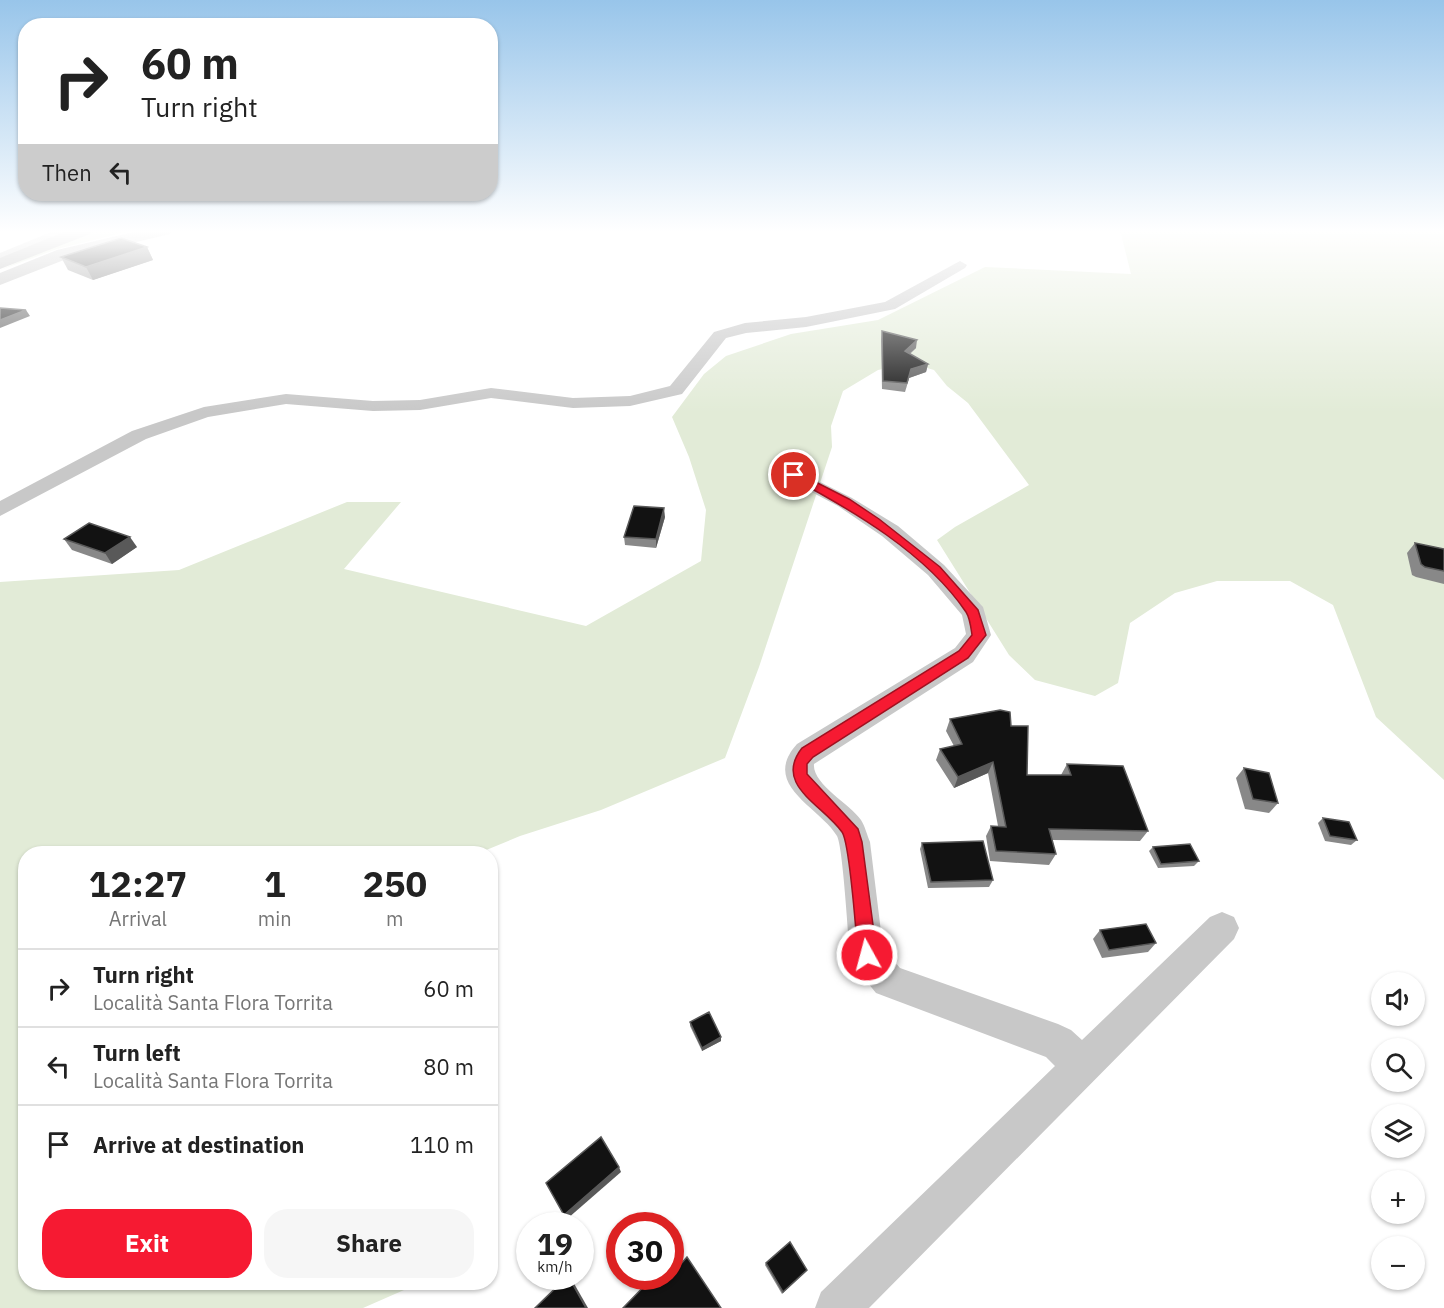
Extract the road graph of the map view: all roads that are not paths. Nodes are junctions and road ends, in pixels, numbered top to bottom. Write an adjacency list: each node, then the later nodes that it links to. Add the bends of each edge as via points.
1 (916, 291): 3 (street, via 890,306 720,335 676,390 630,401 573,403 491,393 420,405 373,406 286,399 204,412 139,435)
2 (794, 475): 5 (street, via 881,525 936,570 974,613 979,635 964,655 807,752 800,762 799,775 805,784 850,829 867,955 888,981 1058,1043)
3 (0, 510)
4 (1222, 928): 5 (street)
5 (1082, 1067): 6 (street)
6 (837, 1308)

